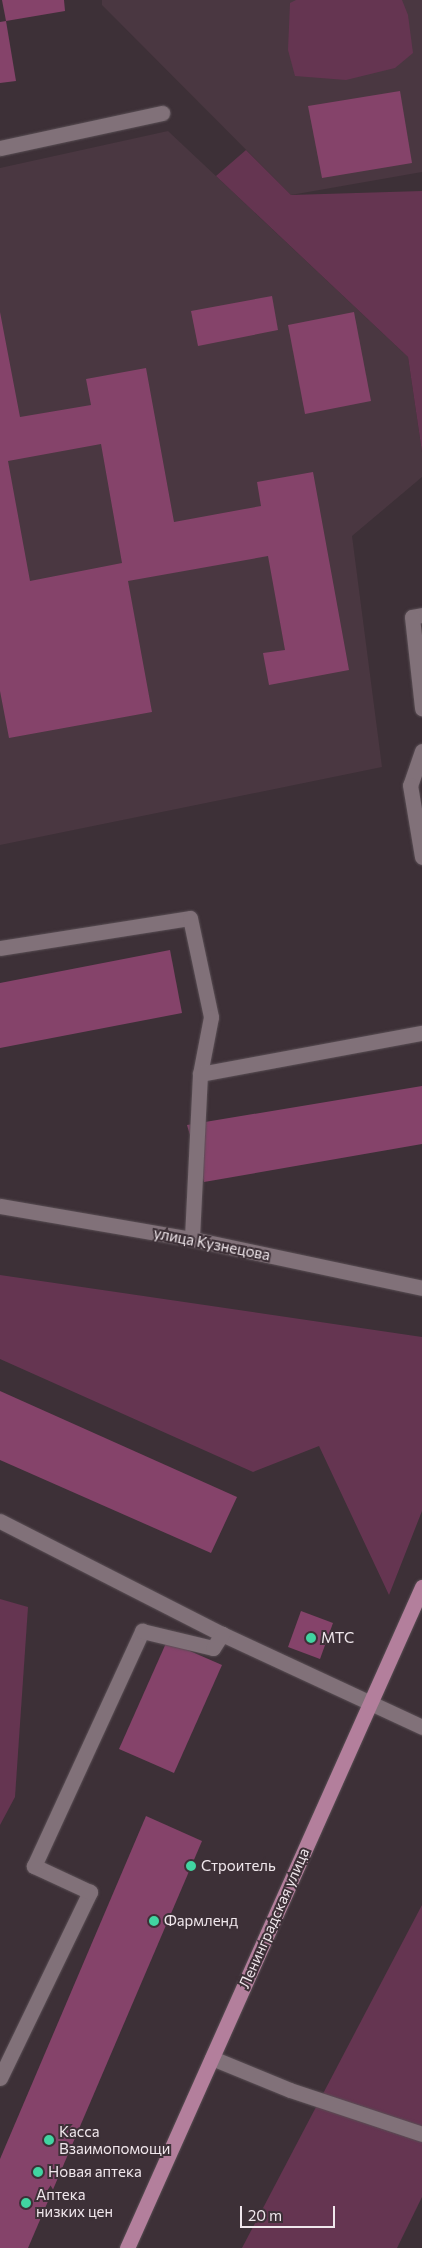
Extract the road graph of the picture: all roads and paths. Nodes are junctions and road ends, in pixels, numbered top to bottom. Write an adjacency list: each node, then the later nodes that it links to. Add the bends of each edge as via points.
1 (162, 113): 2 (street)
2 (0, 148)
3 (422, 615): 4 (street, via 412,617)
4 (422, 708)
5 (422, 751): 6 (street, via 410,785)
6 (422, 857)
7 (0, 948): 9 (street, via 190,918 211,1017)
8 (422, 1033): 9 (street)
9 (200, 1074): 11 (street)
10 (0, 1206): 11 (street, улица Кузнецова)
11 (192, 1239): 12 (street, улица Кузнецова)
12 (422, 1288)
13 (0, 1521): 15 (street)
14 (422, 1587): 16 (main road, Ленинградская улица)
15 (222, 1634): 16 (street); 19 (street, via 213,1648 142,1631 34,1866 90,1892)
16 (370, 1703): 17 (street); 18 (main road, Ленинградская улица)
17 (422, 1727)
18 (212, 2058): 20 (street, via 290,2090); 21 (main road, Ленинградская улица)
19 (0, 2078)
20 (422, 2134)
21 (127, 2248)

